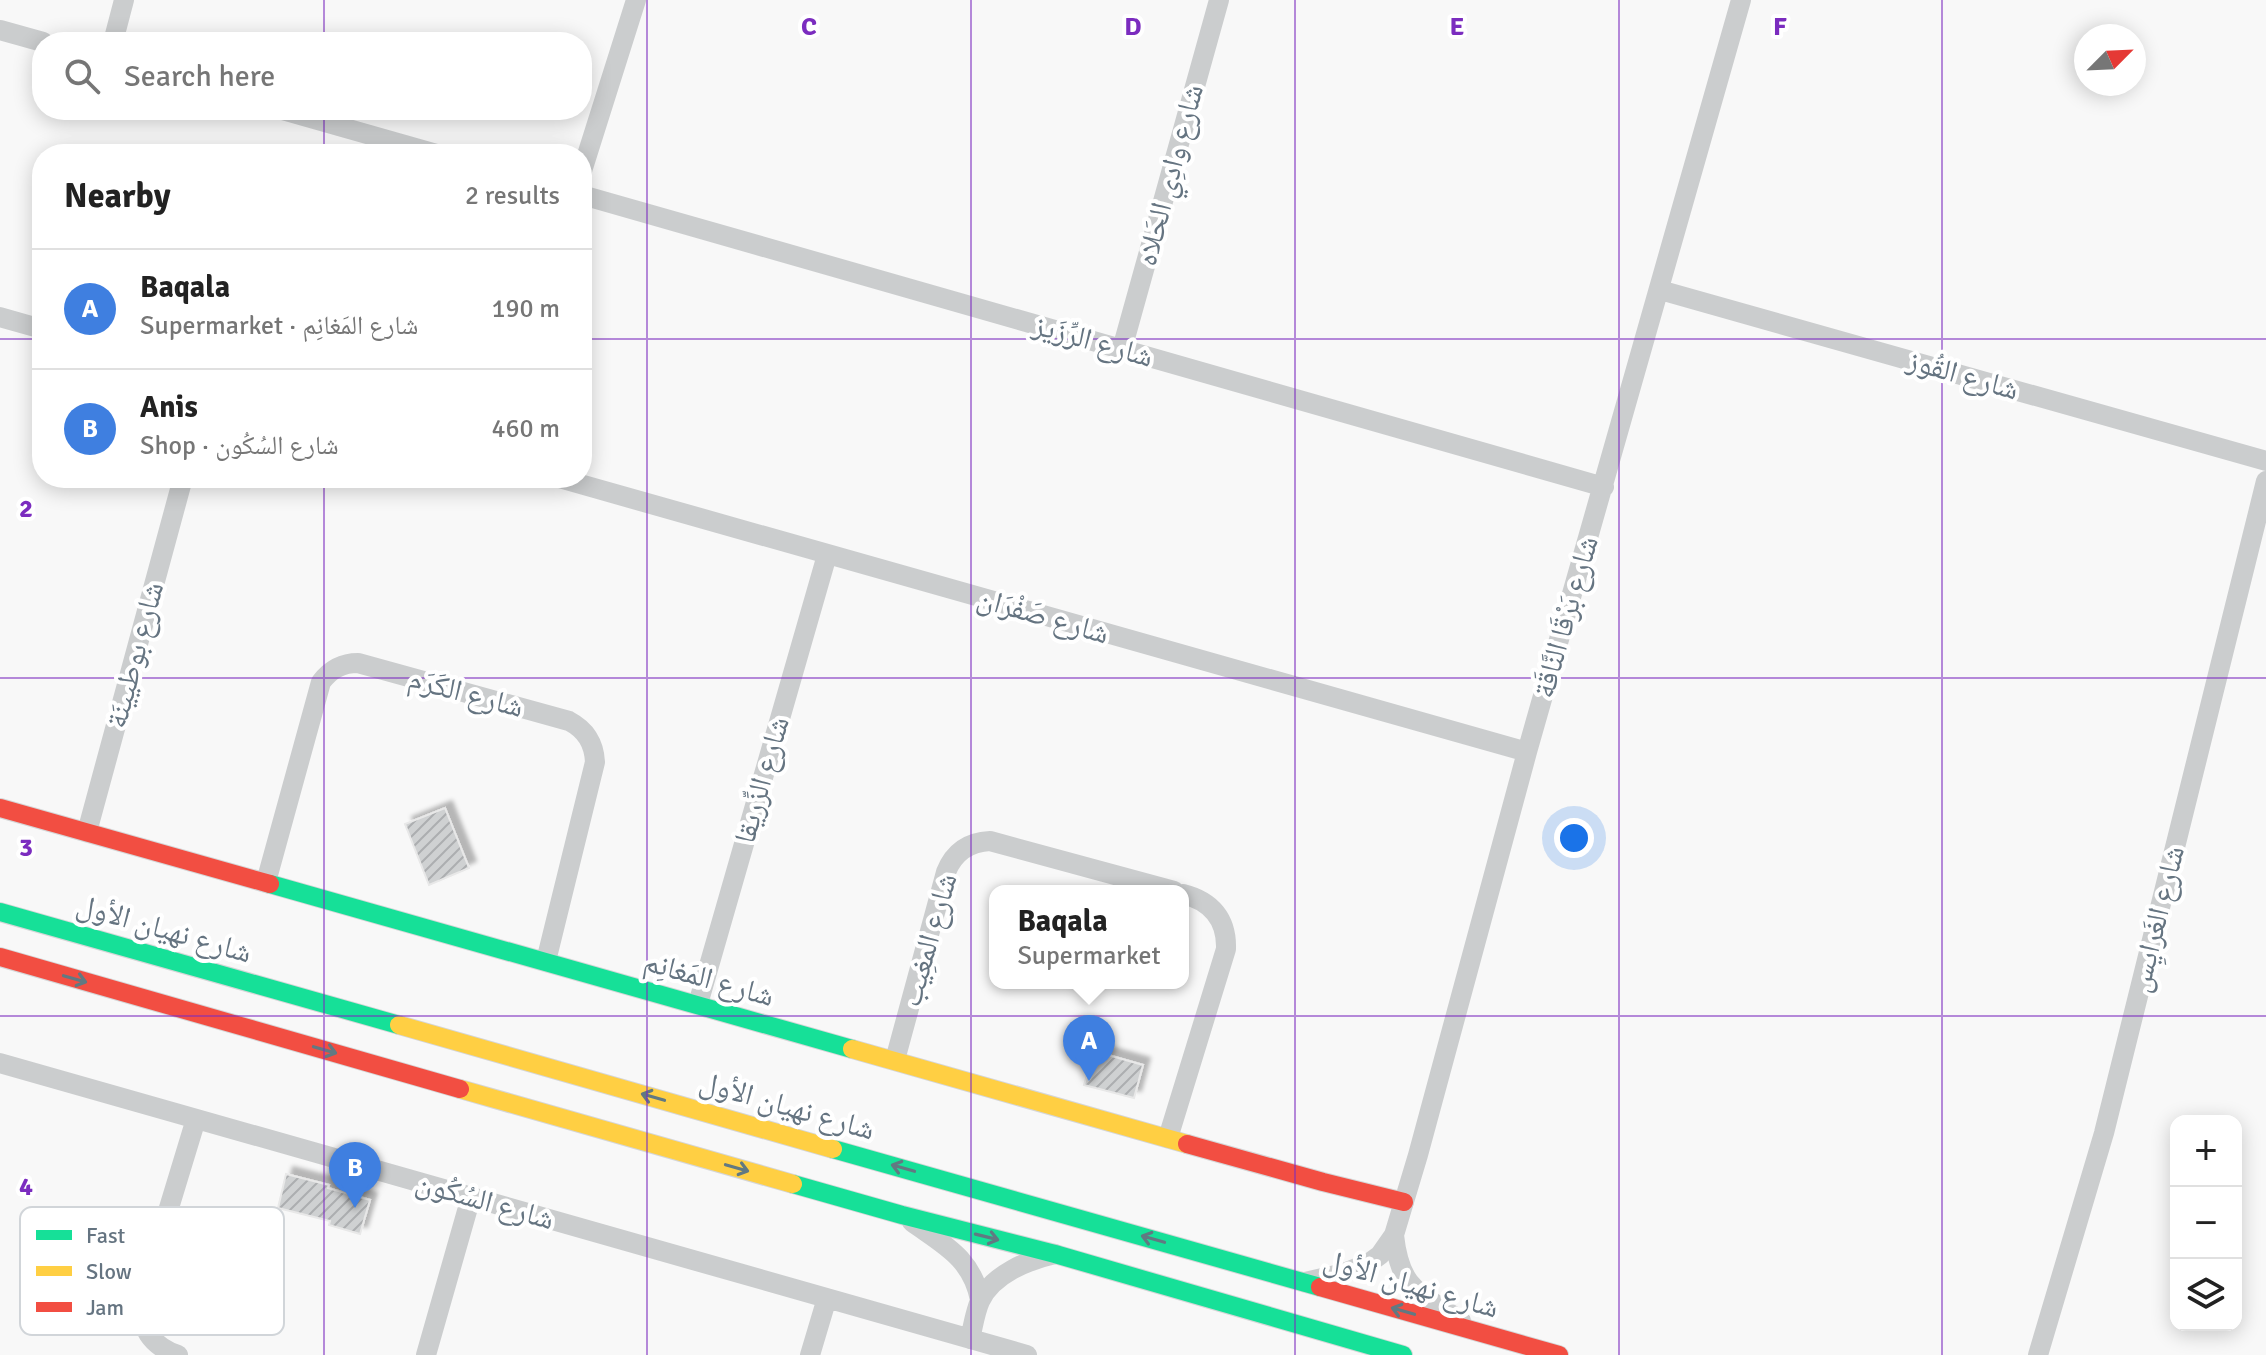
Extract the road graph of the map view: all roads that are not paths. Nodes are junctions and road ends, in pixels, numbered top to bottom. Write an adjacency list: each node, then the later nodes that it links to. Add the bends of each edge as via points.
1 (124, 0): 6 (street)
2 (636, 0): 10 (street)
3 (1219, 0): 15 (street, شارع وادِي الحَلاه)
4 (1741, 0): 12 (street, شارع بَرْقَا النَّاقَة)
5 (0, 30): 7 (street)
6 (116, 32)
7 (32, 39)
8 (317, 120): 9 (street)
9 (402, 144)
10 (591, 144)
11 (592, 198): 15 (street, شارع الرِّزَيز)
12 (1660, 290): 16 (street, شارع القُوز); 19 (street, شارع بَرْقَا النَّاقَة)
13 (0, 317): 14 (street)
14 (32, 326)
15 (1122, 349): 19 (street, شارع الرِّزَيز)
16 (2266, 461)
17 (2266, 481): 54 (street, شارع الغَرايِس, via 2104,1133)
18 (592, 487): 21 (street, شارع صَفْرَان)
19 (1604, 487): 22 (street, شارع بَرْقَا النَّاقَة)
20 (180, 488): 24 (street, شارع بوطيينَة)
21 (827, 555): 22 (street, شارع صَفْرَان); 31 (street, شارع الزِّريقا)
22 (1527, 752): 37 (street, شارع بَرْقَا النَّاقَة)
23 (0, 808): 24 (main road, شارع المَغانِم)
24 (87, 832): 25 (main road, شارع المَغانِم)
25 (266, 882): 30 (main road, شارع المَغانِم); 30 (street, شارع الكَرَم, via 321,682 333,669 358,663 569,721 589,737 595,762)
26 (1152, 885): 32 (street, شارع المغِيب, via 990,841 964,848 946,872)
27 (1189, 896): 35 (street, via 1216,912 1225,929 1226,949)
28 (0, 912): 42 (main road, شارع نهيان الأول, one-way to 28)
29 (0, 957): 39 (main road, one-way to 39)
30 (546, 961): 31 (main road, شارع المَغانِم)
31 (698, 1004): 32 (main road, شارع المَغانِم)
32 (895, 1060): 35 (main road, شارع المَغانِم)
33 (0, 1063): 34 (street, شارع السُكُون)
34 (196, 1119): 36 (street, شارع السُكُون); 38 (street)
35 (1168, 1138): 37 (main road, شارع المَغانِم)
36 (471, 1197): 43 (street, شارع السُكُون); 49 (street)
37 (1404, 1202): 40 (street, شارع بَرْقَا النَّاقَة)
38 (169, 1207)
39 (902, 1215): 41 (main road, one-way to 41); 44 (street, via 960,1257 977,1284)
40 (1394, 1235): 42 (street, شارع بَرْقَا النَّاقَة, via 1369,1263); 45 (street, via 1397,1261 1414,1289)
41 (1055, 1254): 44 (street, via 1013,1270); 52 (main road)
42 (1305, 1282): 45 (main road, شارع نهيان الأول, one-way to 42)
43 (827, 1298): 47 (street, شارع السُكُون); 50 (street)
44 (980, 1300): 47 (street)
45 (1479, 1332): 53 (main road, شارع نهيان الأول)
46 (149, 1335): 48 (street)
47 (970, 1339): 51 (street, شارع السُكُون)
48 (178, 1355)
49 (426, 1355)
50 (810, 1355)
51 (1027, 1355)
52 (1403, 1355)
53 (1559, 1355)
54 (2038, 1355)

